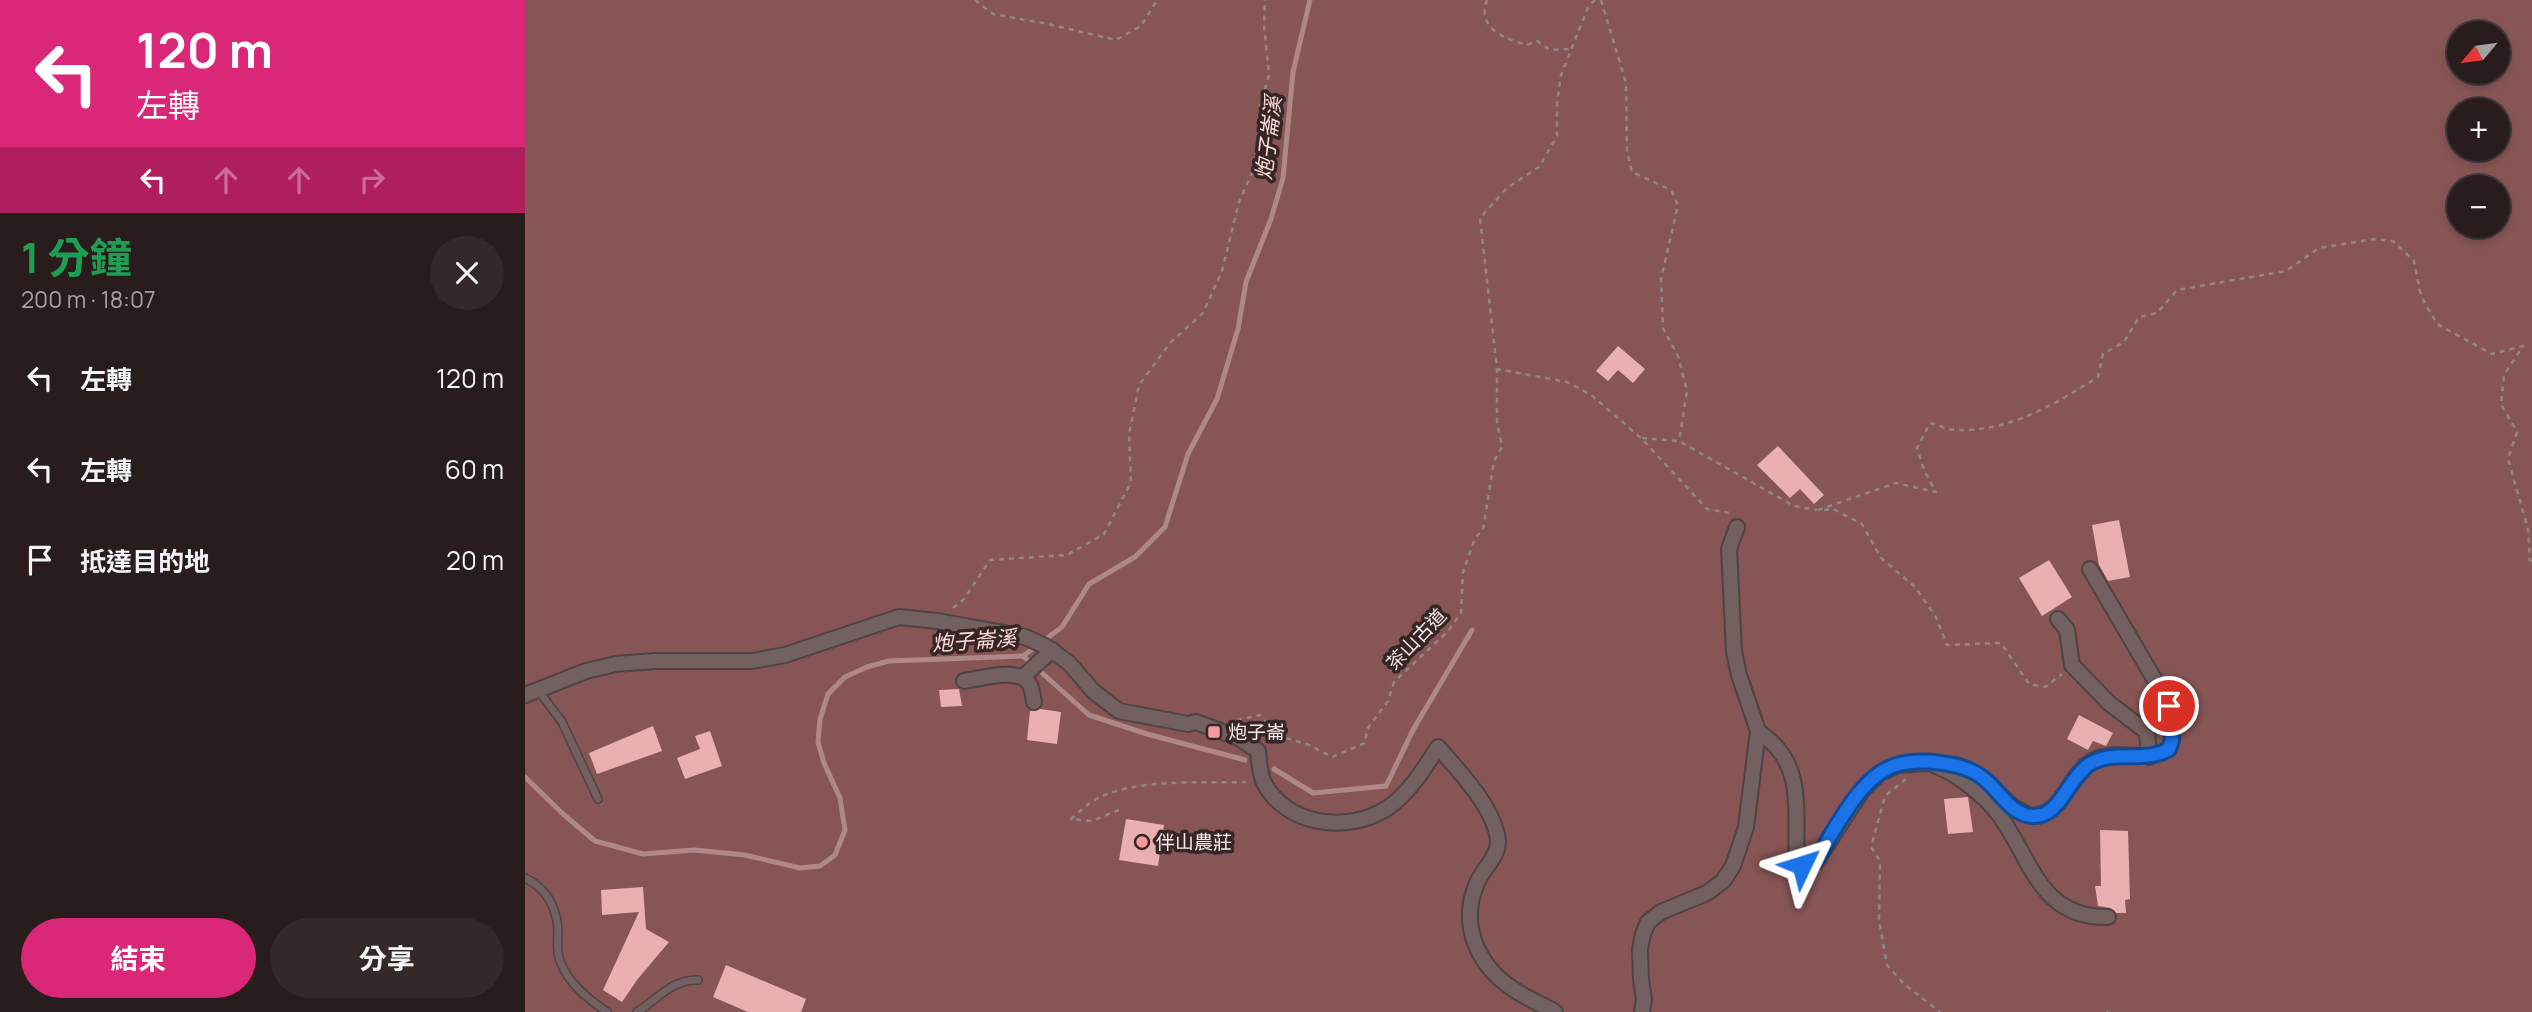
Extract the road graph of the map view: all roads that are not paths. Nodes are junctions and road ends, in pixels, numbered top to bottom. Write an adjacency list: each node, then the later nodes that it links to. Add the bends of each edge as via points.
1 (1737, 527): 9 (street, via 1729,549 1734,652)
2 (2090, 569): 10 (street, via 2169,706 2169,749)
3 (2058, 619): 10 (street, via 2067,631 2072,665 2110,704 2147,732)
4 (1047, 652): 5 (street); 7 (street, via 1025,637 899,617 785,655 752,661 615,664); 18 (street, via 1069,663 1119,711 1196,722 1239,738 1258,751 1263,782 1285,807 1315,821 1354,822 1388,808 1423,771 1438,747 1468,781 1498,841 1468,912 1476,948 1513,989)
5 (1023, 677): 6 (street, via 1007,674); 8 (street)
6 (964, 681)
7 (531, 692): 12 (lane, via 562,722)
8 (1034, 702)
9 (1758, 731): 11 (street, via 1779,749 1792,775 1798,815 1797,861 1807,867 1815,863 1837,825 1871,782 1889,768); 19 (street, via 1746,827 1733,866 1707,893 1661,912 1648,922 1643,934)
10 (2148, 757): 11 (street, via 2098,758 2075,777 2059,805 2039,816 2012,806 1979,775 1956,765)
11 (1928, 763): 14 (street, via 1984,798 2000,816 2044,890 2064,908)
12 (598, 799)
13 (525, 878): 16 (lane, via 548,894 558,928 557,954 566,974)
14 (2108, 917)
15 (698, 980): 17 (lane, via 670,987)
16 (607, 1012)
17 (638, 1012)
18 (1555, 1012)
19 (1642, 1012)

